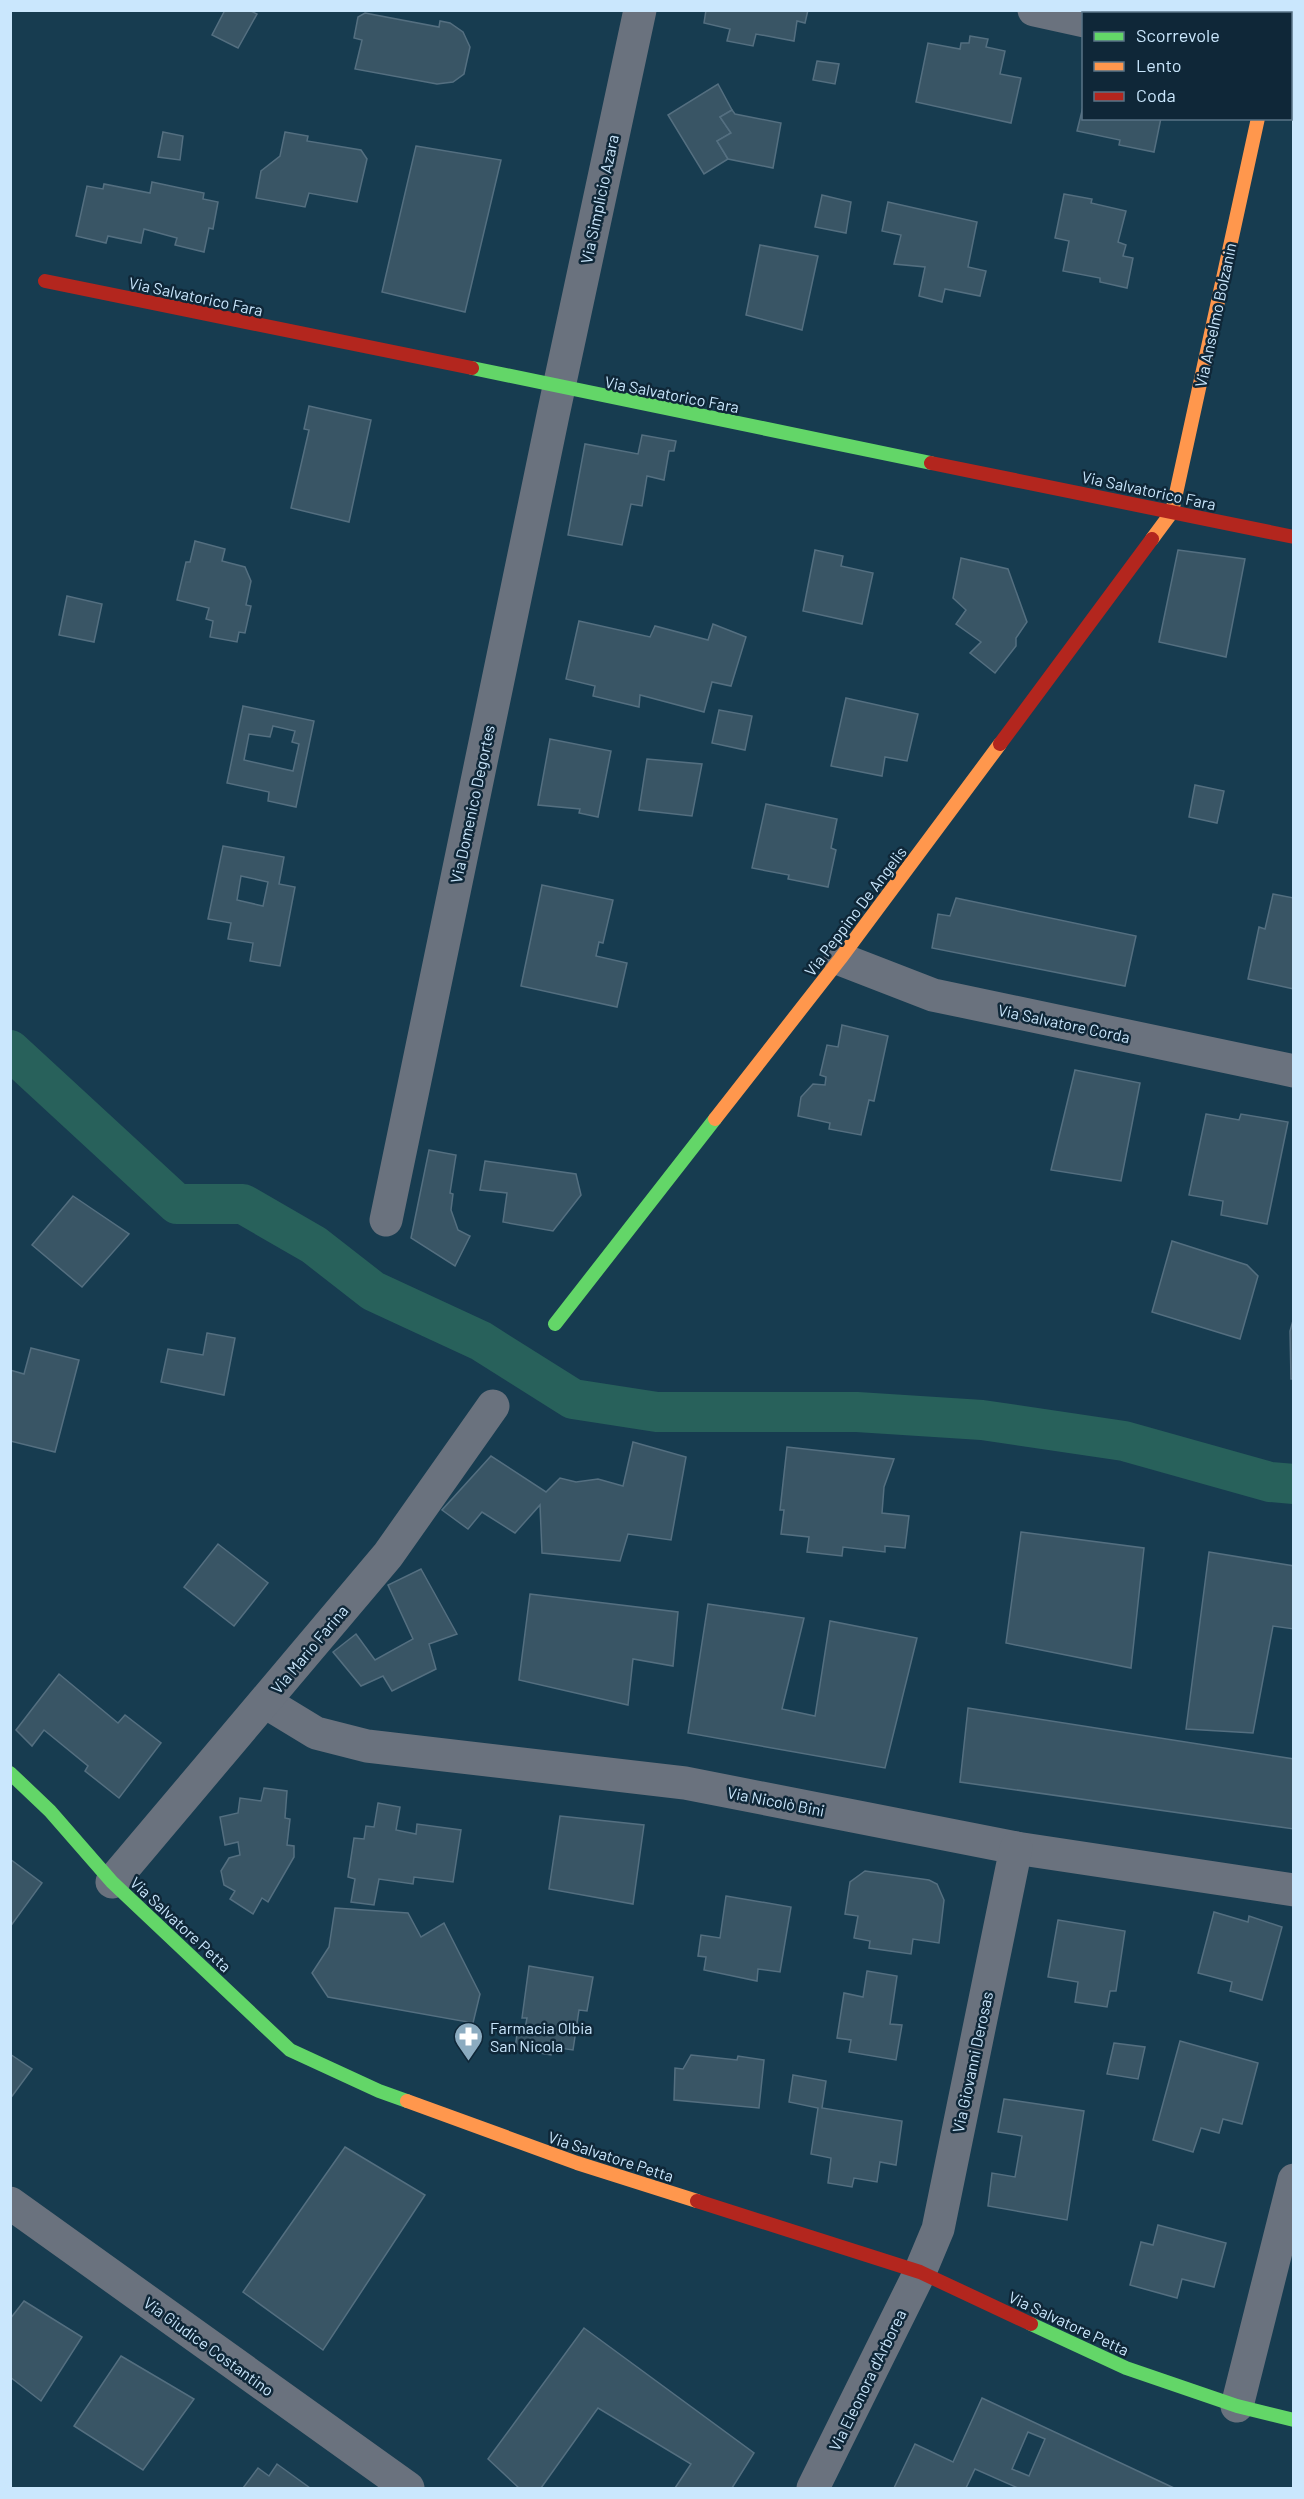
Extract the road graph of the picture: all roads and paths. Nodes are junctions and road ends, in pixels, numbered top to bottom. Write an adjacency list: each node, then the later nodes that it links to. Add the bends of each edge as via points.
1 (640, 10): 6 (street, Via Simplicio Azara)
2 (1034, 10): 3 (street)
3 (1082, 21)
4 (1258, 120): 7 (street, Via Anselmo Bolzanin)
5 (45, 281): 6 (street, Via Salvatorico Fara)
6 (559, 388): 7 (street, Via Salvatorico Fara); 11 (street, Via Domenico Degortes)
7 (1173, 512): 8 (street, Via Salvatorico Fara); 9 (street, Via Peppino De Angelis)
8 (1293, 537)
9 (840, 959): 10 (street, Via Salvatore Corda, via 933,995); 12 (street, Via Peppino De Angelis)
10 (1293, 1071)
11 (386, 1220)
12 (555, 1324)
13 (493, 1406): 14 (street, Via Mario Farina, via 388,1555)
14 (265, 1702): 16 (street, Via Nicolò Bini, via 316,1733 367,1746 685,1783); 17 (street, Via Mario Farina)
15 (10, 1773): 17 (street, Via Salvatore Petta, via 50,1811)
16 (1016, 1848): 18 (street, Via Nicolò Bini); 21 (street, Via Giovanni Derosas, via 938,2229)
17 (112, 1882): 21 (street, Via Salvatore Petta, via 290,2050 379,2091 566,2159)
18 (1293, 1890)
19 (1293, 2180): 22 (street)
20 (10, 2203): 24 (street, Via Giudice Costantino)
21 (920, 2272): 22 (street, Via Salvatore Petta, via 1126,2368); 25 (street, Via Eleonora d'Arborea)
22 (1237, 2406): 23 (street, Via Salvatore Petta)
23 (1293, 2420)
24 (408, 2488)
25 (813, 2488)

